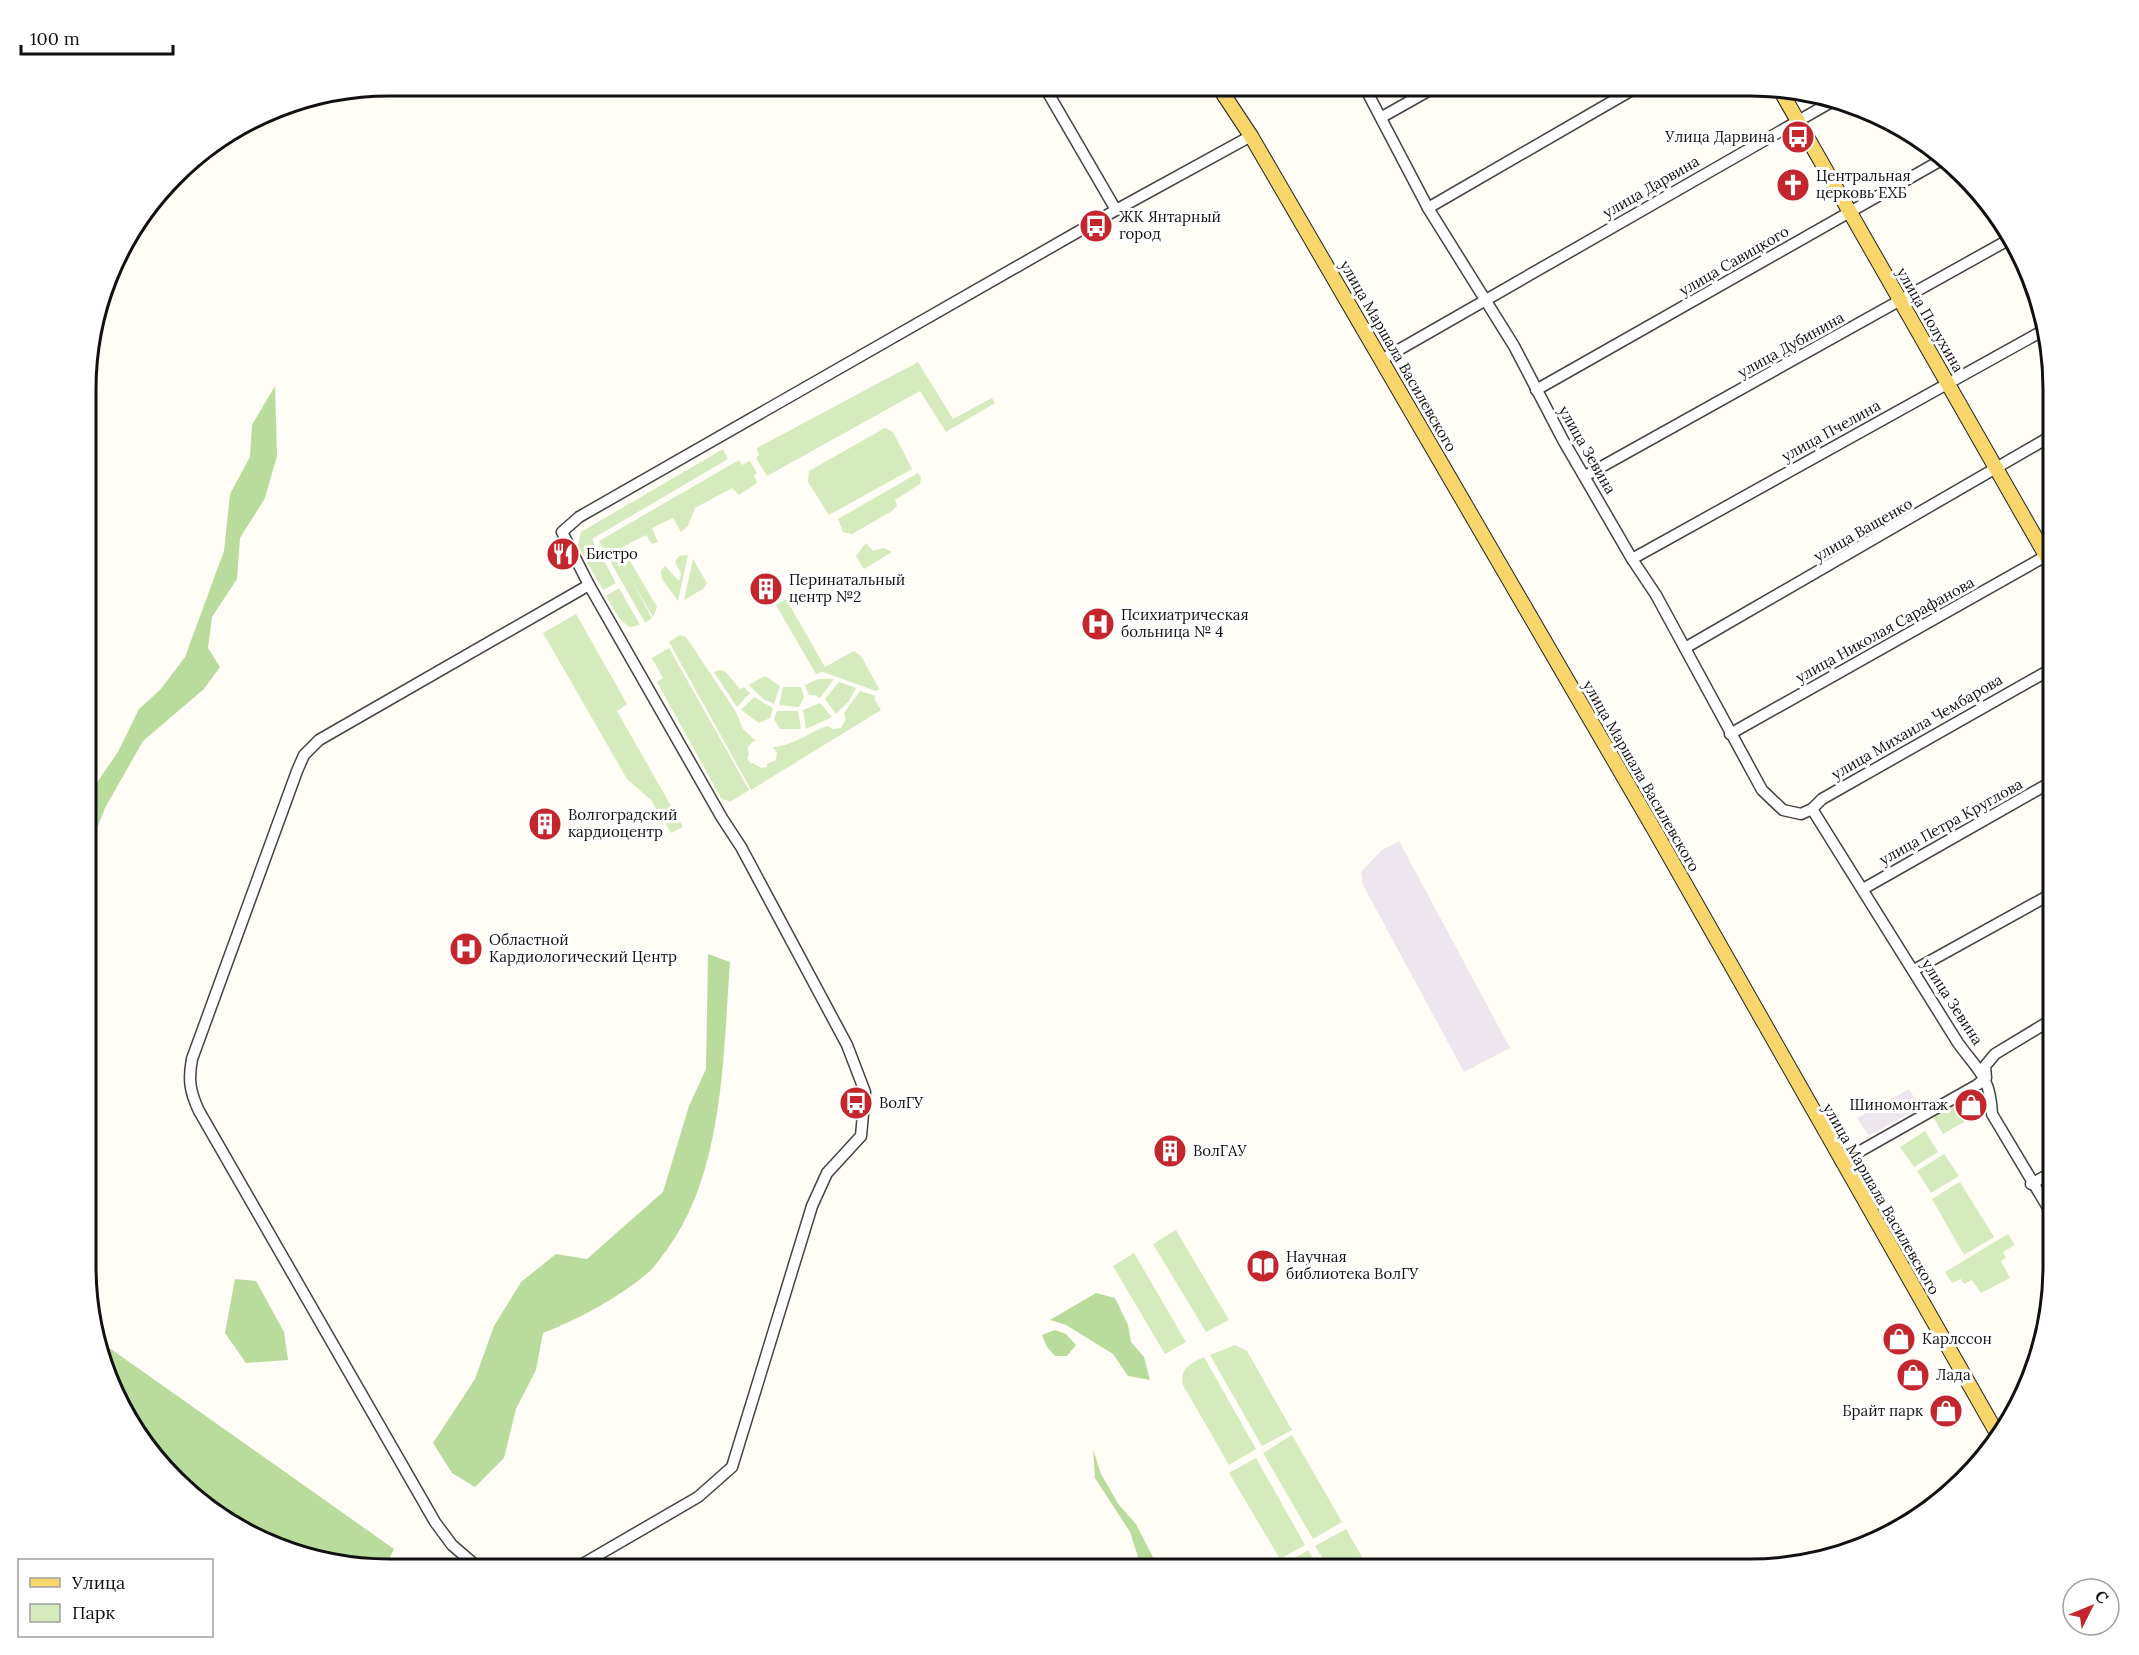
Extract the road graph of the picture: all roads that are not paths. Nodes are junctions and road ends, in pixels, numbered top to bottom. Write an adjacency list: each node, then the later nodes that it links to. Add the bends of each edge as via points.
1 (1050, 96): 13 (street)
2 (1225, 96): 10 (main road, улица Маршала Василевского)
3 (1370, 96): 8 (street, улица Зевина)
4 (1419, 96): 8 (street)
5 (1622, 96): 12 (street)
6 (1785, 99): 9 (main road, улица Полухина)
7 (1824, 106): 9 (street, улица Дарвина)
8 (1382, 117): 12 (street, улица Зевина)
9 (1797, 120): 14 (main road, улица Полухина); 16 (street, улица Дарвина)
10 (1251, 136): 13 (street); 19 (main road, улица Маршала Василевского)
11 (1936, 163): 14 (street, улица Савицкого)
12 (1428, 208): 16 (street, улица Зевина)
13 (1116, 210): 28 (street, via 572,522 562,532)
14 (1850, 213): 17 (main road, улица Полухина); 21 (street, улица Савицкого)
15 (2004, 242): 17 (street, улица Дубинина)
16 (1485, 299): 19 (street, улица Дарвина); 21 (street, улица Зевина)
17 (1900, 302): 20 (main road, улица Полухина); 24 (street, улица Дубинина)
18 (2037, 334): 20 (street, улица Пчелина)
19 (1381, 360): 40 (main road, улица Маршала Василевского, via 1655,831)
20 (1947, 384): 23 (main road, улица Полухина); 26 (street, улица Пчелина)
21 (1536, 390): 24 (street, улица Зевина)
22 (2043, 441): 23 (street, улица Ващенко)
23 (1996, 468): 25 (main road, улица Полухина); 29 (street, улица Ващенко)
24 (1585, 476): 26 (street, улица Зевина)
25 (2043, 545)
26 (1632, 559): 29 (street, улица Зевина)
27 (2043, 562): 31 (street, улица Николая Сарафанова)
28 (589, 585): 45 (street, via 311,746 297,771 188,1077 199,1111 435,1522); 46 (street, via 741,847 847,1045 865,1092 861,1136 827,1173 812,1206 732,1467 698,1497)
29 (1685, 648): 31 (street, улица Зевина)
30 (2043, 674): 33 (street, улица Михаила Чембарова, via 1822,799)
31 (1730, 734): 34 (street, улица Зевина, via 1768,798 1783,810)
32 (2043, 787): 35 (street, улица Петра Круглова)
33 (1812, 809): 34 (street, улица Михаила Чембарова, via 1801,814); 35 (street, улица Зевина)
34 (1799, 811)
35 (1863, 889): 37 (street, улица Зевина)
36 (2043, 899): 37 (street)
37 (1914, 970): 39 (street, улица Зевина, via 1958,1043)
38 (2043, 1025): 39 (street, via 1995,1054 1985,1066)
39 (1986, 1078): 40 (street); 42 (street, улица Зевина, via 1992,1114)
40 (1841, 1162): 44 (main road, улица Маршала Василевского)
41 (2043, 1177): 42 (street)
42 (2031, 1184): 43 (street, улица Зевина)
43 (2043, 1201)
44 (1994, 1429)
45 (468, 1559)
46 (591, 1559)

